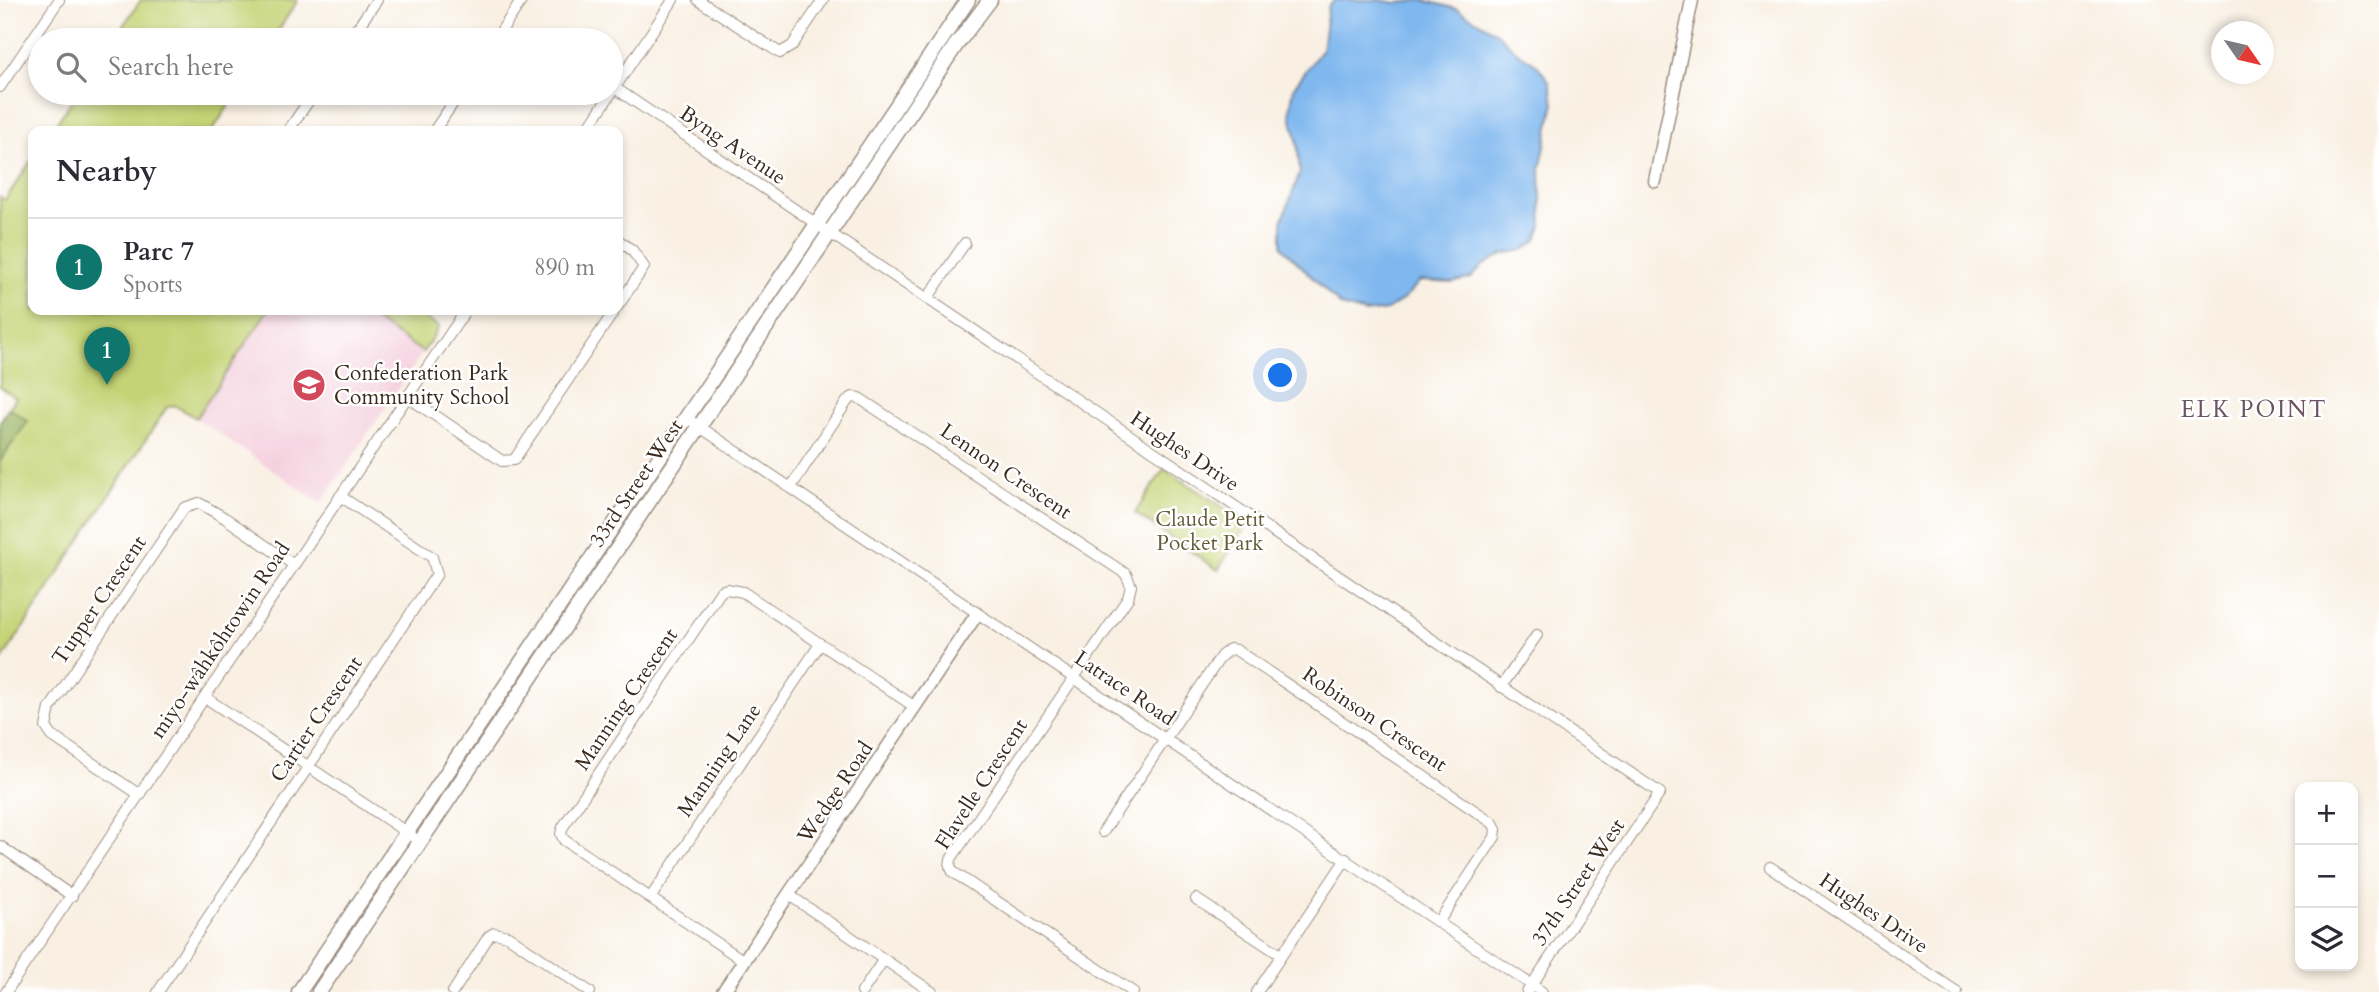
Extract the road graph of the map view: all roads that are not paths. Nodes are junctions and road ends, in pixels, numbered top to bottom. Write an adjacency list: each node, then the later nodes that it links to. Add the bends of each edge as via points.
1 (59, 0): 10 (street)
2 (377, 0): 11 (street)
3 (522, 0): 12 (street)
4 (673, 0): 14 (street)
5 (698, 0): 6 (street, via 780,53 792,46)
6 (822, 0)
7 (990, 0): 24 (main road, 33rd Street West)
8 (1692, 0): 23 (street)
9 (966, 1): 24 (main road, 33rd Street West)
10 (40, 28)
11 (357, 28)
12 (503, 28)
13 (28, 46): 15 (street)
14 (623, 76)
15 (0, 87)
16 (623, 93): 24 (street, Byng Avenue)
17 (306, 105): 20 (street)
18 (452, 105): 21 (street)
19 (604, 105): 22 (street)
20 (291, 126)
21 (437, 126)
22 (589, 126)
23 (1656, 181)
24 (823, 229): 28 (street, Hughes Drive); 32 (main road, 33rd Street West); 33 (main road, 33rd Street West)
25 (965, 243): 28 (street)
26 (623, 244): 27 (street, via 644,267)
27 (623, 299)
28 (927, 299): 41 (street, Hughes Drive)
29 (463, 315): 31 (street, miyo-wâhkôhtowin Road)
30 (612, 315): 31 (street, via 514,460 502,461)
31 (408, 397): 35 (street, miyo-wâhkôhtowin Road)
32 (685, 417): 33 (street, Latrace Road); 48 (main road, 33rd Street West)
33 (699, 426): 34 (street, Latrace Road); 50 (main road, 33rd Street West)
34 (790, 487): 37 (street, Latrace Road); 40 (street, Lennon Crescent, via 848,400 859,398 1126,574 1131,586 1128,598)
35 (340, 496): 36 (street, miyo-wâhkôhtowin Road); 45 (street, Cartier Crescent, via 432,557 437,574)
36 (294, 565): 42 (street, miyo-wâhkôhtowin Road); 47 (street, Tupper Crescent, via 199,503 184,508 73,673 50,708 46,727 51,736)
37 (977, 614): 40 (street, Latrace Road); 43 (street, Wedge Road)
38 (1537, 635): 41 (street)
39 (820, 644): 43 (street, Manning Crescent); 56 (street, Manning Lane); 56 (street, Manning Crescent, via 743,592 721,591 561,834)
40 (1074, 677): 44 (street, Latrace Road); 72 (street, Flavelle Crescent, via 950,866)
41 (1501, 687): 46 (street, Hughes Drive)
42 (206, 698): 45 (street); 47 (street, miyo-wâhkôhtowin Road)
43 (915, 708): 54 (street, Wedge Road)
44 (1165, 739): 49 (street, Robinson Crescent); 52 (street, Latrace Road); 58 (street, Robinson Crescent, via 1221,656 1230,649 1241,652 1493,823 1495,837)
45 (308, 766): 48 (street); 65 (street, Cartier Crescent)
46 (1660, 793): 62 (street, 37th Street West)
47 (140, 795): 55 (street, miyo-wâhkôhtowin Road)
48 (406, 832): 50 (street); 66 (main road, 33rd Street West)
49 (1102, 832)
50 (420, 841): 67 (main road, 33rd Street West)
51 (0, 846): 55 (street)
52 (1346, 859): 58 (street, Latrace Road); 59 (street)
53 (1770, 867): 75 (street, Hughes Drive)
54 (789, 895): 60 (street); 61 (street, Wedge Road)
55 (72, 896): 64 (street, miyo-wâhkôhtowin Road)
56 (650, 897): 61 (street, Manning Crescent)
57 (1196, 899): 59 (street)
58 (1439, 921): 62 (street, Latrace Road)
59 (1281, 955): 73 (street)
60 (884, 960): 70 (street); 71 (street)
61 (744, 961): 69 (street, Wedge Road)
62 (1530, 988): 74 (street, Latrace Road)
63 (587, 991): 68 (street, via 508,936 494,933)
64 (6, 992)
65 (158, 992)
66 (299, 992)
67 (319, 992)
68 (453, 992)
69 (723, 992)
70 (862, 992)
71 (932, 992)
72 (1133, 992)
73 (1257, 992)
74 (1542, 992)
75 (1957, 992)

